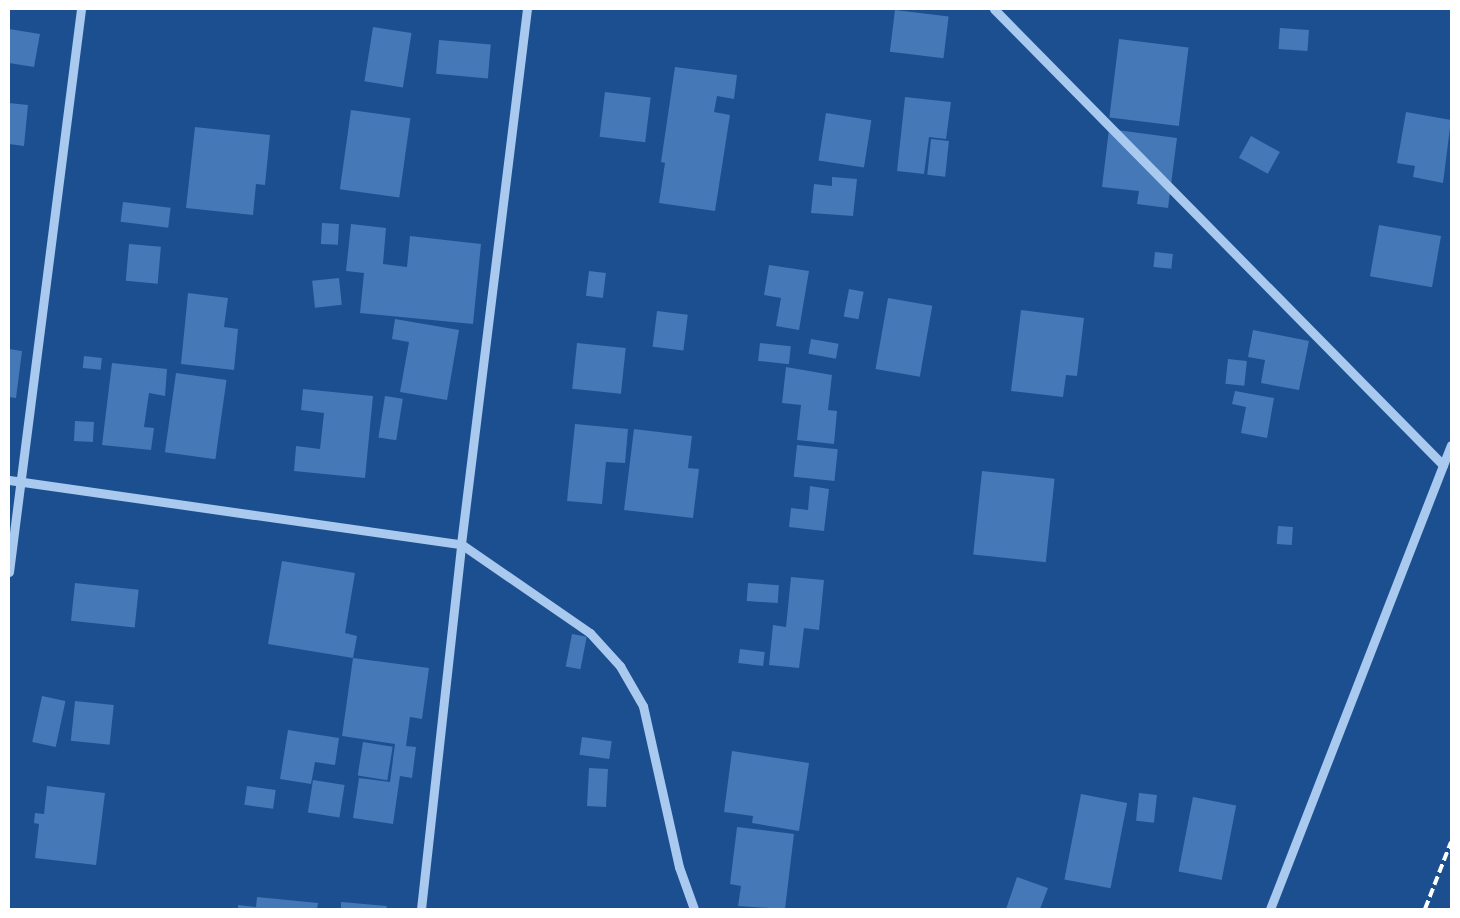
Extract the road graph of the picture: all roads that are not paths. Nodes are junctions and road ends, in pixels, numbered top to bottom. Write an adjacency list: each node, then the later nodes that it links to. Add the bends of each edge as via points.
1 (81, 9): 7 (street)
2 (527, 9): 8 (street)
3 (994, 9): 5 (street)
4 (1451, 445): 5 (street)
5 (1443, 465): 12 (street)
6 (9, 480): 7 (street)
7 (19, 481): 8 (street); 9 (street)
8 (462, 544): 10 (street); 11 (street, via 590,633 620,666 643,706 679,866)
9 (9, 572)
10 (421, 909)
11 (694, 909)
12 (1270, 909)

